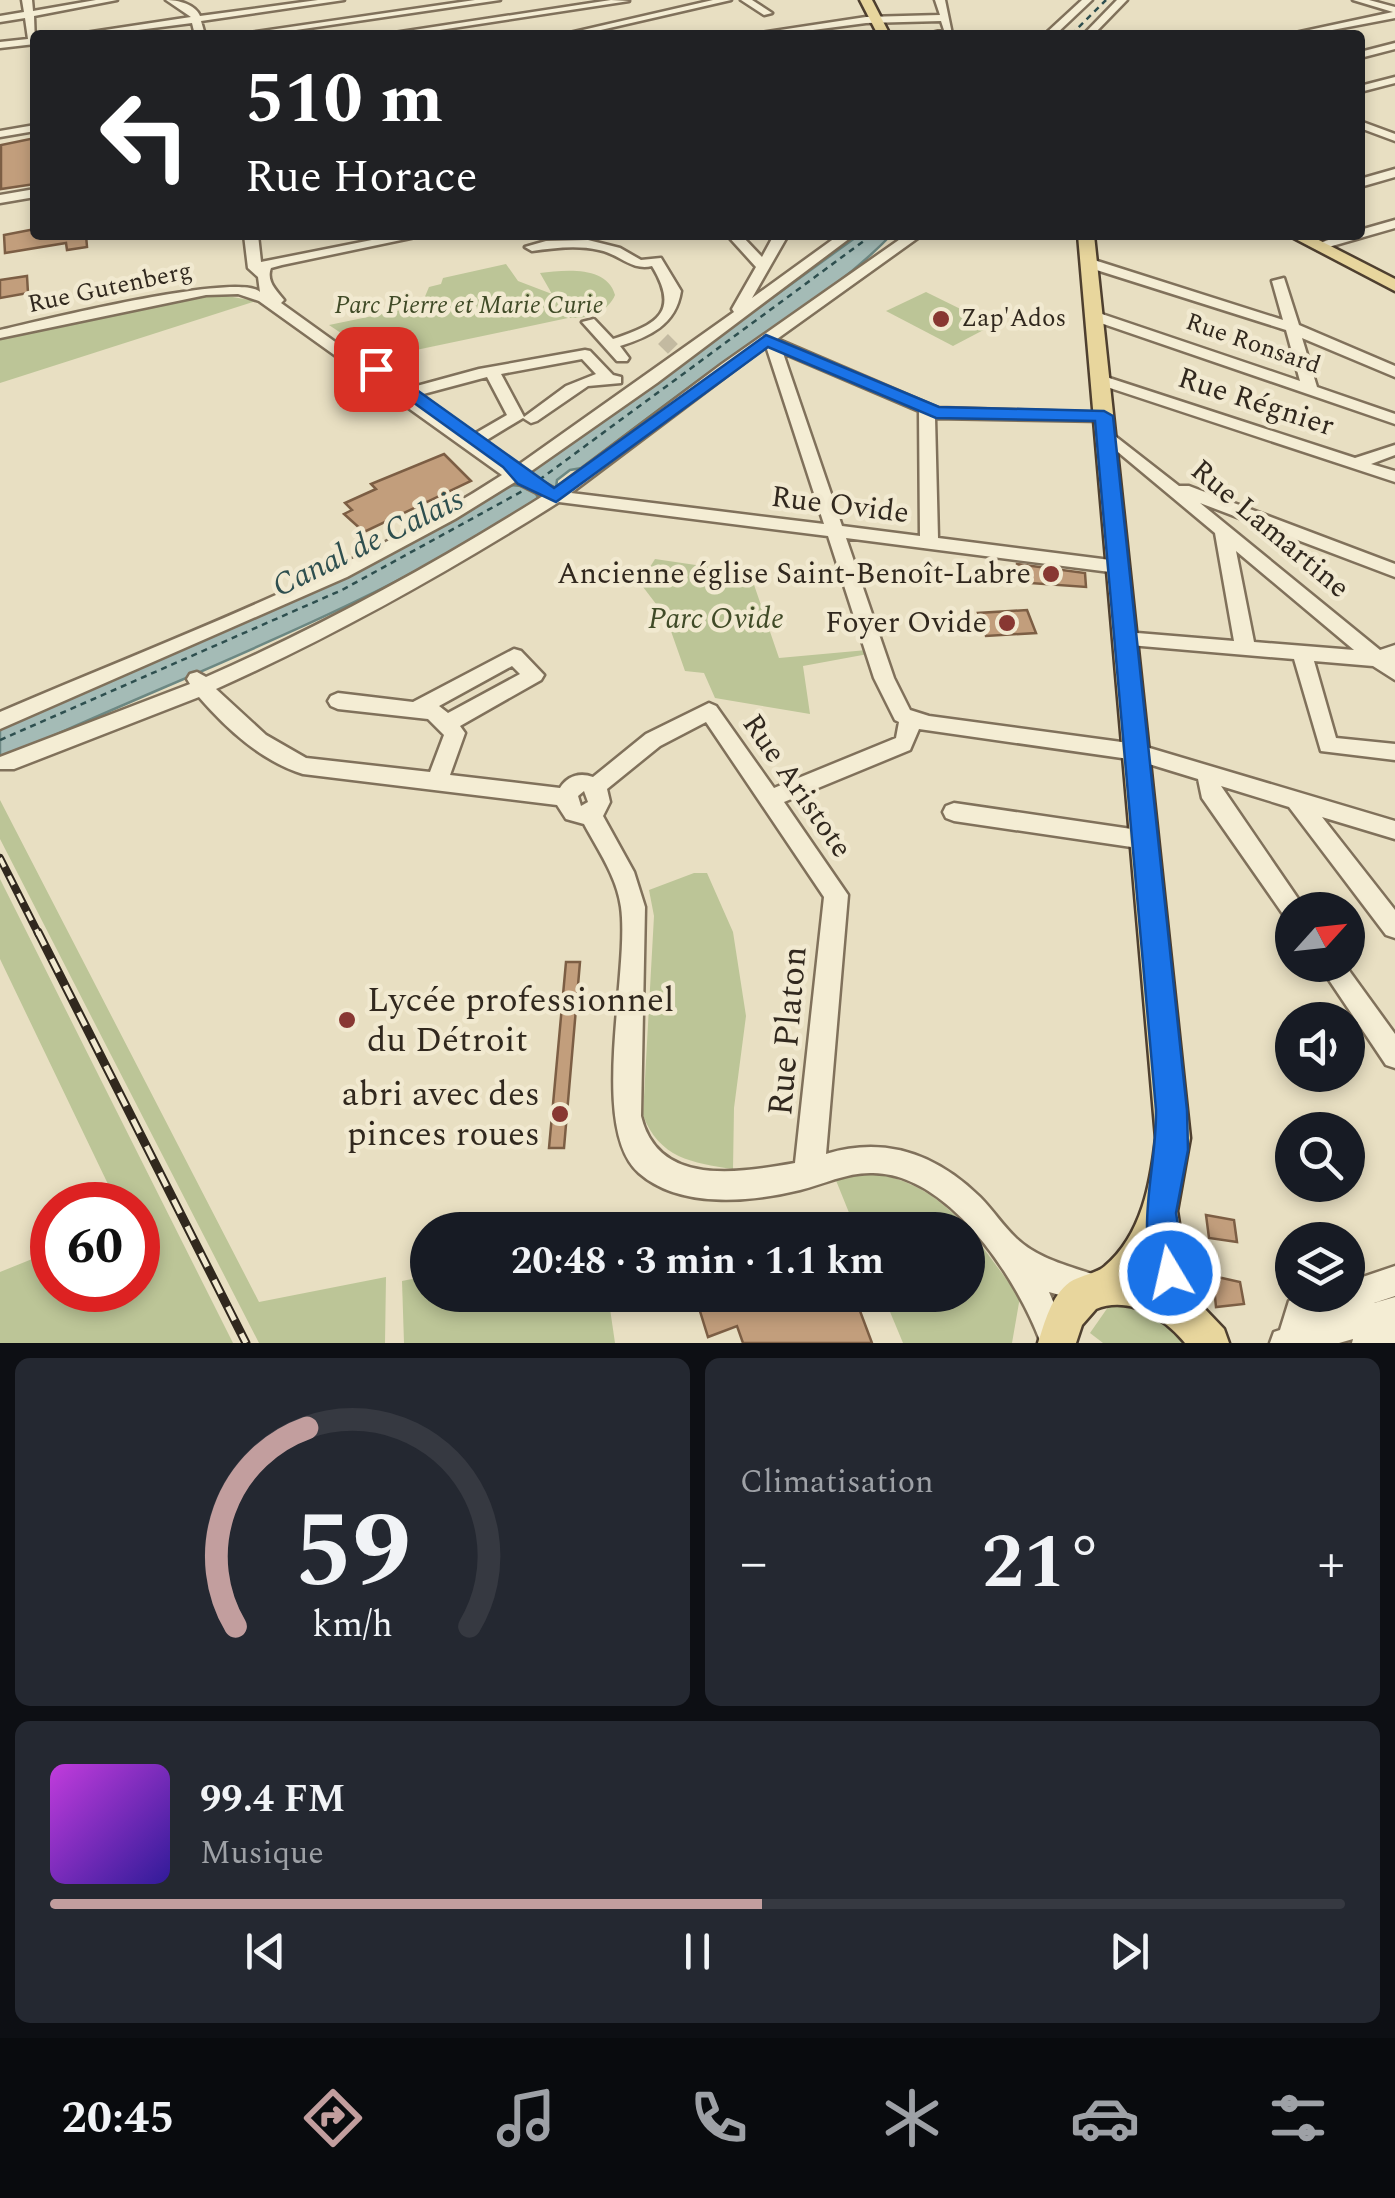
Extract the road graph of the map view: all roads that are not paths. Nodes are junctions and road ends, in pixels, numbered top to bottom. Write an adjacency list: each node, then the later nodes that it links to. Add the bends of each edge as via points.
1 (28, 0): 25 (street)
2 (112, 0): 16 (street)
3 (171, 0): 29 (street)
4 (260, 0): 21 (street)
5 (332, 0): 21 (street); 32 (street)
6 (495, 0): 32 (street)
7 (526, 0): 23 (street)
8 (623, 0): 23 (street); 26 (street)
9 (676, 0): 20 (street)
10 (746, 0): 24 (street)
11 (864, 0): 31 (main road)
12 (940, 0): 27 (street)
13 (1122, 0): 51 (street)
14 (1358, 0): 22 (street)
15 (1375, 0): 22 (street)
16 (94, 1): 25 (street); 36 (street)
17 (720, 1): 20 (street)
18 (1066, 2): 19 (street)
19 (1084, 3): 50 (street)
20 (686, 9): 26 (street)
21 (269, 10): 29 (street)
22 (1395, 10): 52 (street)
23 (540, 13): 33 (street); 43 (street)
24 (767, 13)
25 (29, 14): 28 (street); 35 (street)
26 (644, 18): 34 (street)
27 (945, 18): 31 (street); 49 (street)
28 (0, 19)
29 (196, 19): 37 (street); 38 (street)
30 (742, 20): 46 (street)
31 (874, 20): 47 (street); 48 (main road)
32 (341, 22): 39 (street); 40 (street)
33 (460, 24): 41 (street); 42 (street)
34 (608, 26): 44 (street); 45 (street)
35 (32, 30)
36 (101, 30)
37 (116, 30)
38 (199, 30)
39 (280, 30)
40 (346, 30)
41 (420, 30)
42 (467, 30)
43 (560, 30)
44 (589, 30)
45 (613, 30)
46 (760, 30)
47 (791, 30)
48 (879, 30)
49 (948, 30)
50 (1054, 30)
51 (1093, 30)
52 (1312, 30)
53 (30, 41): 54 (street)
54 (0, 45)
55 (1395, 46): 56 (street)
56 (1365, 54)
57 (1395, 80): 58 (street)
58 (1365, 88)
59 (1395, 124): 60 (street)
60 (1365, 128)
61 (1365, 128): 64 (street)
62 (30, 129): 63 (street)
63 (0, 134)
64 (1395, 138)
65 (1395, 173): 66 (street)
66 (1365, 182)
67 (30, 194): 68 (street)
68 (0, 200)
69 (1395, 224): 70 (street)
70 (1365, 233)
71 (250, 240): 88 (street)
72 (251, 240): 83 (street)
73 (391, 240): 84 (street)
74 (739, 240): 86 (street)
75 (778, 240): 86 (street)
76 (841, 240): 92 (street)
77 (1087, 240): 85 (main road)
78 (1306, 240): 81 (main road)
79 (1340, 240): 81 (street)
80 (897, 242): 97 (street)
81 (1318, 246): 90 (main road)
82 (532, 247): 98 (street, via 593,244 640,265 656,261 674,297)
83 (255, 256): 84 (street); 87 (street)
84 (280, 261): 87 (street, Rue Gutenberg, via 266,265)
85 (1089, 262): 91 (main road); 94 (street)
86 (764, 266): 92 (street)
87 (261, 276): 88 (street, Rue Gutenberg); 108 (street, via 270,296)
88 (235, 279): 95 (street, Rue Gutenberg); 108 (street)
89 (1279, 281): 94 (street)
90 (1395, 286)
91 (1094, 316): 105 (main road); 107 (street, Rue Ronsard)
92 (733, 319): 98 (street)
93 (589, 322): 99 (street)
94 (1292, 327): 102 (street); 107 (street)
95 (0, 331)
96 (572, 339): 100 (street)
97 (769, 341): 109 (street); 119 (street); 121 (street)
98 (667, 343): 99 (street); 106 (street)
99 (609, 345): 101 (street)
100 (585, 354): 103 (street); 104 (street)
101 (622, 358)
102 (1395, 372)
103 (494, 374): 108 (street); 113 (street, via 516,417)
104 (607, 377): 106 (street); 110 (street, via 582,383)
105 (1100, 380): 112 (main road); 115 (street, Rue Régnier)
106 (636, 389): 116 (street)
107 (1310, 390): 111 (street, Rue Ronsard)
108 (403, 393): 113 (street, Rue Ovide)
109 (927, 410): 112 (street); 122 (street)
110 (531, 418)
111 (1395, 419)
112 (1104, 425): 118 (street, Rue Lamartine); 123 (main road)
113 (472, 442): 116 (street, Rue Ovide)
114 (1395, 450): 115 (street)
115 (1354, 464): 117 (street, Rue Régnier)
116 (519, 475): 119 (street, Rue Ovide); 134 (street, via 351,567)
117 (1395, 477)
118 (1176, 490): 120 (street, Rue Lamartine); 124 (street)
119 (556, 496): 121 (street, Rue Ovide); 130 (street, via 322,633)
120 (1223, 529): 126 (street); 128 (street, Rue Lamartine)
121 (837, 532): 122 (street, Rue Ovide); 133 (street, via 894,705)
122 (928, 544): 123 (street, Rue Ovide)
123 (1118, 567): 125 (main road)
124 (1395, 571)
125 (1125, 639): 126 (street); 136 (main road)
126 (1246, 648): 127 (street)
127 (1302, 653): 128 (street); 137 (street, via 1328,745)
128 (1386, 655): 129 (street, Rue Lamartine)
129 (1395, 673)
130 (200, 683): 138 (street); 140 (street, via 292,762)
131 (338, 700): 132 (street)
132 (415, 710): 135 (street, via 434,712); 135 (street, via 514,656 534,675)
133 (909, 719): 136 (street); 142 (street, via 903,744)
134 (0, 721)
135 (446, 724): 140 (street, via 454,732)
136 (1136, 752): 139 (street); 146 (main road)
137 (1395, 752)
138 (3, 764)
139 (1209, 774): 143 (street); 147 (street, via 1215,800)
140 (437, 782): 141 (street)
141 (583, 799): 142 (street, Rue Aristote, via 653,740 709,711); 152 (street, via 633,907 627,1116 637,1154 654,1171 684,1180 760,1182)
142 (770, 799): 148 (street, Rue Aristote)
143 (1297, 801): 145 (street); 149 (street)
144 (954, 812): 146 (street)
145 (1395, 830)
146 (1146, 840): 153 (main road, via 1172,1124)
147 (1279, 892)
148 (836, 895): 152 (street, Rue Platon)
149 (1395, 928)
150 (1343, 982): 151 (street)
151 (1395, 1056)
152 (810, 1173): 154 (street, via 863,1160 900,1162 947,1186)
153 (1160, 1213): 156 (main road, via 1140,1254); 158 (main road, via 1168,1268)
154 (1000, 1242): 156 (street, via 1050,1277); 161 (street, via 1039,1302)
155 (1395, 1281): 160 (street, via 1300,1312)
156 (1104, 1288): 158 (main road, via 1155,1293); 161 (main road, via 1072,1308)
157 (1395, 1312): 160 (street)
158 (1207, 1333)
159 (1395, 1334): 162 (street)
160 (1288, 1342)
161 (1056, 1343)
162 (1367, 1343)

